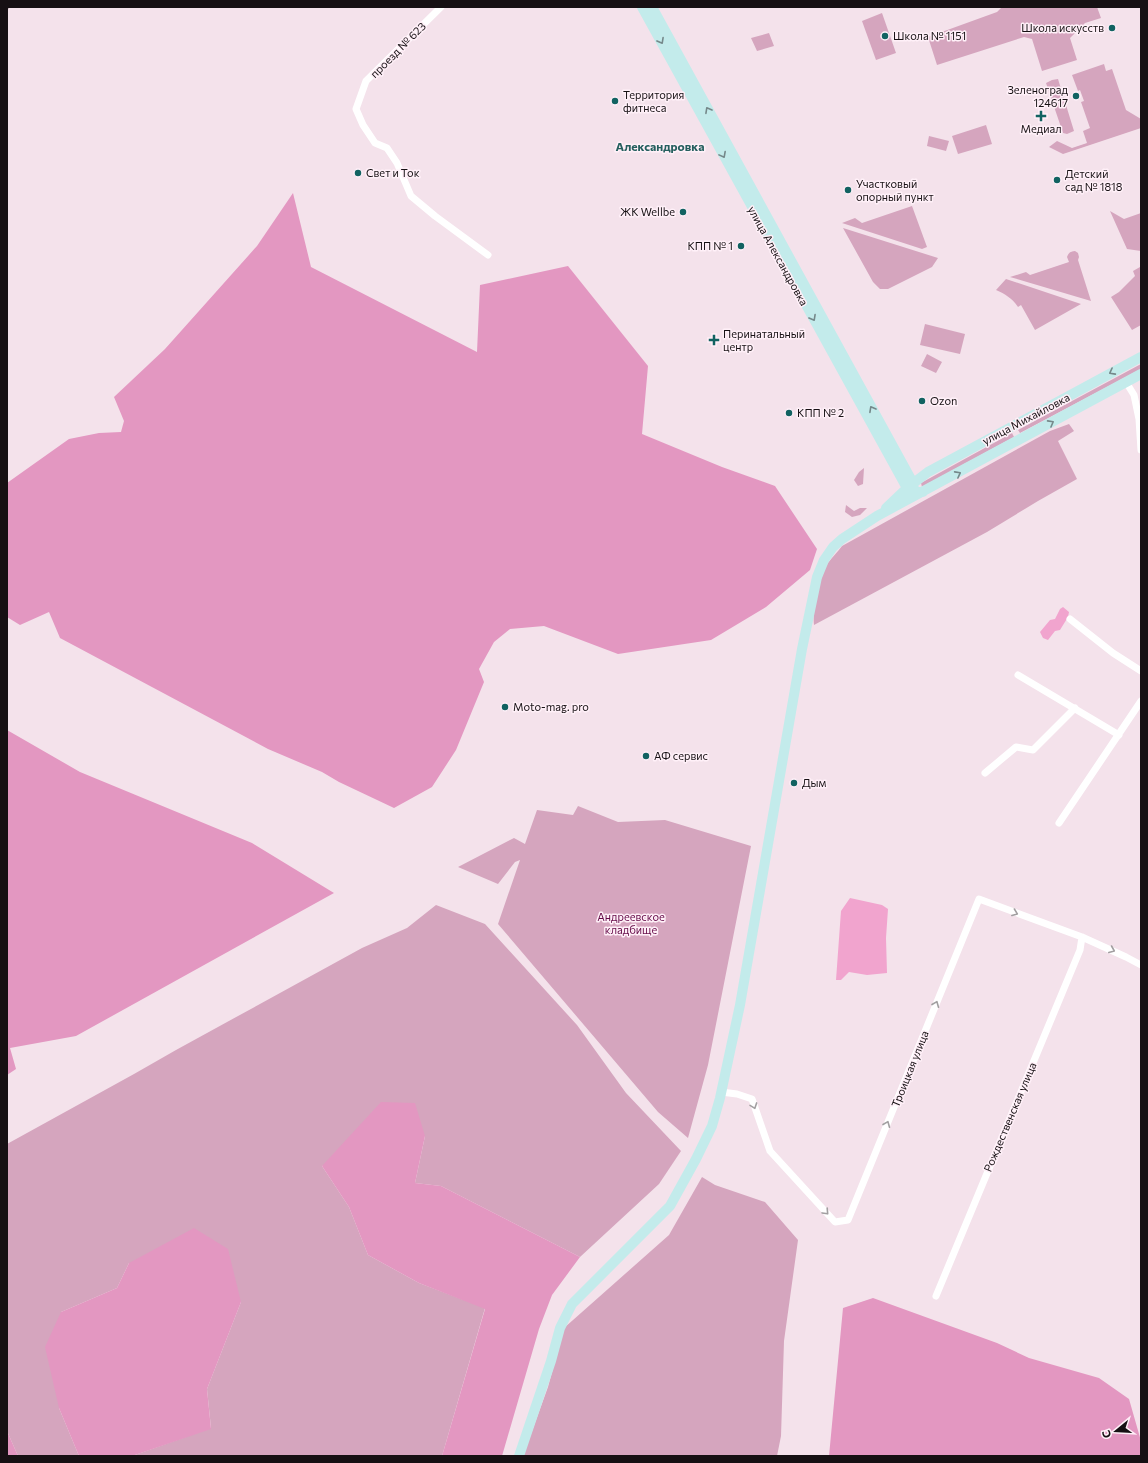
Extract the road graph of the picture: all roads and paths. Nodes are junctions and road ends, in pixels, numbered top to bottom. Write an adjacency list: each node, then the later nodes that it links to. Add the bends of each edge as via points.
1 (441, 7): 4 (street, проезд № 623, via 366,81 356,109 363,126 375,143 387,148 397,163 411,196)
2 (642, 7): 9 (main road, улица Александровка, one-way to 9)
3 (652, 7): 9 (main road, улица Александровка, one-way to 3)
4 (488, 255)
5 (1141, 357): 10 (main road, улица Михайловка, one-way to 10)
6 (1141, 374): 7 (main road, улица Михайловка)
7 (1126, 382): 8 (street, via 1134,395 1140,419); 11 (main road, улица Михайловка, one-way to 7)
8 (1141, 450)
9 (899, 466): 10 (main road, via 919,473); 11 (main road, улица Александровка); 12 (main road, via 898,490)
10 (928, 472): 11 (main road, улица Михайловка)
11 (914, 491): 12 (main road); 13 (main road)
12 (894, 500): 13 (main road)
13 (878, 516): 24 (main road, via 833,547 817,577 744,981)
14 (1070, 619): 15 (street, via 1113,653)
15 (1141, 671)
16 (1018, 676): 18 (street)
17 (1141, 701): 19 (street)
18 (1075, 708): 19 (street); 20 (street, via 1033,750 1016,747)
19 (1119, 734): 21 (street)
20 (985, 773)
21 (1059, 824)
22 (1082, 937): 23 (street, Троицкая улица, one-way to 23); 24 (street, Троицкая улица, one-way to 22, via 752,1099 770,1151 835,1222 848,1220 978,899); 25 (street, Рождественская улица, via 1080,950)
23 (1141, 965)
24 (721, 1092): 26 (main road, via 712,1126 670,1206 572,1304 560,1328)
25 (936, 1296)
26 (519, 1456)

